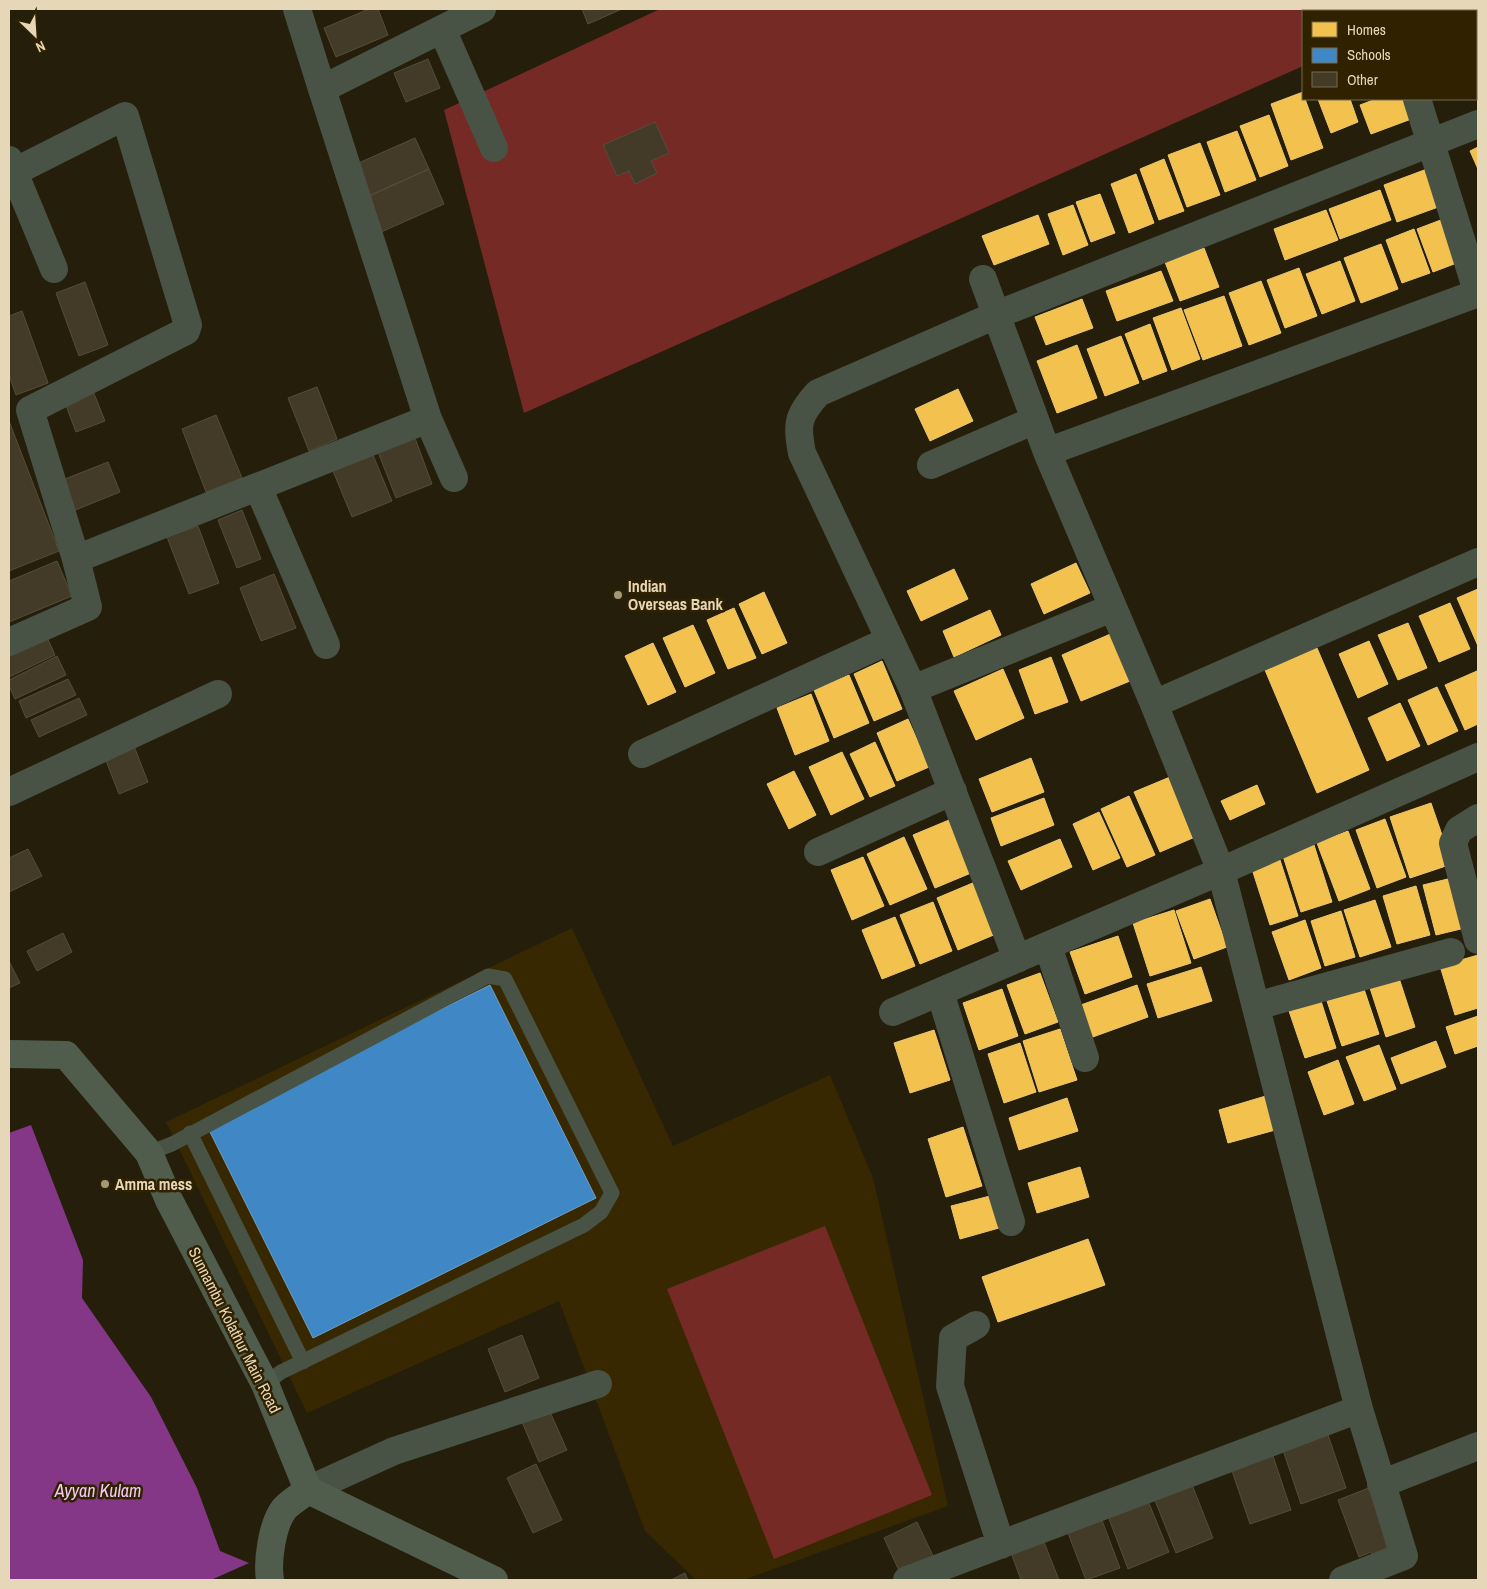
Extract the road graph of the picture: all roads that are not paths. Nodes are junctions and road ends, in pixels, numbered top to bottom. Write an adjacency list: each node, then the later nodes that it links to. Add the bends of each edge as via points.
1 (297, 9): 4 (street)
2 (482, 9): 3 (street)
3 (442, 29): 4 (street); 8 (street)
4 (322, 89): 14 (street)
5 (1417, 100): 7 (street)
6 (1478, 124): 7 (street)
7 (1430, 142): 12 (street); 13 (street)
8 (494, 148)
9 (11, 166): 10 (street); 20 (street, via 126,116 188,325 186,331 30,410)
10 (54, 269)
11 (983, 279): 13 (street)
12 (1478, 293): 16 (street)
13 (996, 316): 15 (street); 23 (street, via 818,393 802,411 798,432 802,453)
14 (428, 419): 18 (street); 19 (street)
15 (1035, 420): 16 (street); 17 (street)
16 (1047, 452): 22 (street)
17 (931, 465)
18 (454, 478)
19 (258, 487): 20 (street); 25 (street)
20 (76, 560): 24 (street, via 88,607)
21 (1478, 562): 28 (street)
22 (1112, 608): 26 (street); 28 (street)
23 (890, 640): 26 (street); 29 (street)
24 (9, 642)
25 (326, 645)
26 (912, 689): 31 (street)
27 (218, 694): 32 (street)
28 (1154, 704): 35 (street)
29 (642, 754)
30 (1478, 757): 35 (street)
31 (953, 790): 34 (street); 39 (street)
32 (9, 792)
33 (1478, 818): 36 (street, via 1459,830 1453,843)
34 (818, 852)
35 (1221, 871): 37 (street); 41 (street)
36 (1478, 940)
37 (1048, 946): 39 (street); 44 (street)
38 (1451, 952): 41 (street)
39 (1017, 959): 40 (street)
40 (940, 992): 42 (street); 47 (street)
41 (1256, 1006): 52 (street)
42 (893, 1012)
43 (9, 1054): 46 (street, Sunnambu Kolathur Main Road, via 66,1055)
44 (1085, 1058)
45 (190, 1134): 46 (lane); 49 (lane); 49 (lane, via 488,976 498,977 505,979 612,1193 601,1212 584,1224)
46 (149, 1153): 50 (street, Sunnambu Kolathur Main Road, via 169,1200)
47 (1011, 1222)
48 (976, 1325): 56 (street, via 953,1338 950,1386)
49 (303, 1362): 50 (lane)
50 (265, 1384): 55 (street, Sunnambu Kolathur Main Road)
51 (598, 1384): 55 (street, via 394,1451)
52 (1359, 1409): 54 (street); 56 (street)
53 (1478, 1446): 54 (street)
54 (1381, 1484): 61 (street, via 1404,1556)
55 (308, 1490): 58 (street, via 284,1510 267,1564); 59 (street)
56 (1000, 1545): 57 (street)
57 (952, 1572): 60 (street)
58 (270, 1580)
59 (494, 1580)
60 (907, 1580)
61 (1344, 1580)

